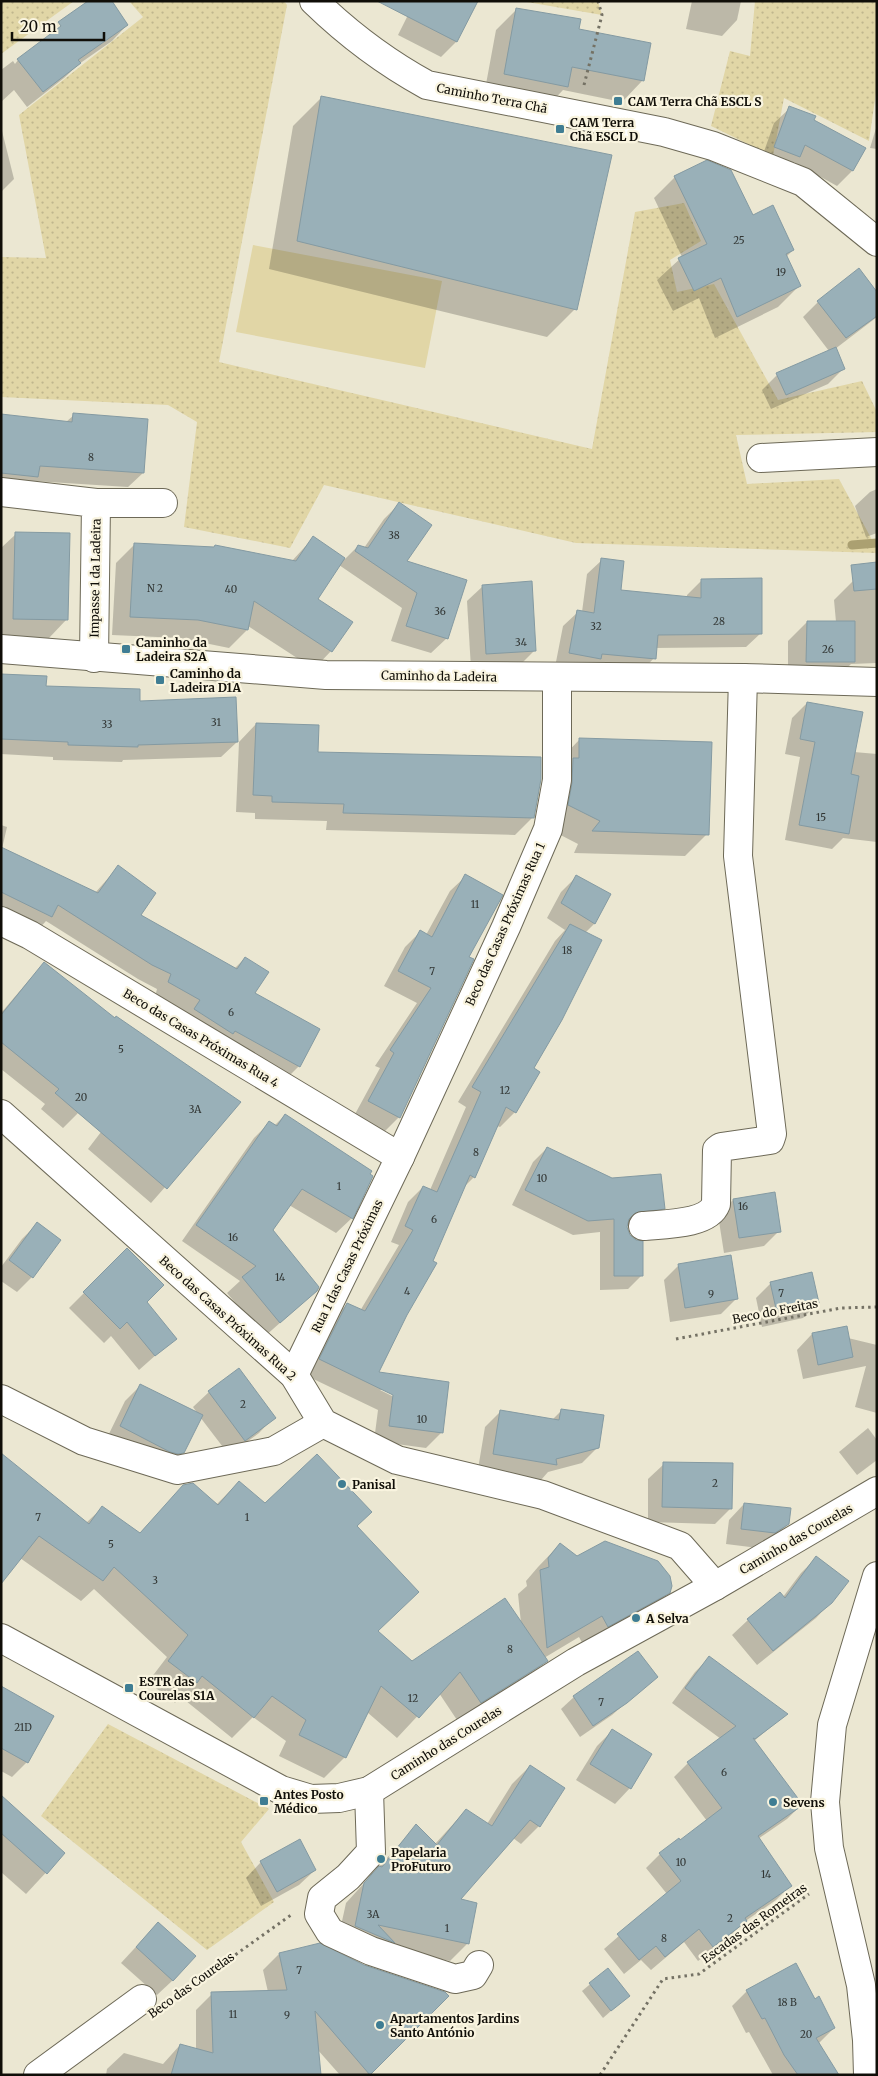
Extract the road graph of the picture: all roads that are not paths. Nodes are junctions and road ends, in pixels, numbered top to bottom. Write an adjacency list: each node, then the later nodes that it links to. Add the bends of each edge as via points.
1 (314, 1): 2 (street, Caminho Terra Chã, via 392,65 427,85 664,132 713,146 804,182)
2 (877, 242)
3 (877, 452): 4 (street)
4 (761, 458)
5 (1, 492): 6 (street, Impasse 1 da Ladeira)
6 (96, 503): 7 (street); 9 (street, Impasse 1 da Ladeira)
7 (163, 503)
8 (1, 649): 9 (street, Caminho da Ladeira)
9 (94, 658): 10 (street, Caminho da Ladeira, via 326,675)
10 (557, 677): 11 (street, Caminho da Ladeira); 15 (street, Beco das Casas Próximas Rua 1, via 557,780 548,828)
11 (743, 678): 12 (street, Caminho da Ladeira); 16 (street, via 738,856 772,1134 770,1140 720,1146 717,1150 716,1204 708,1215 697,1220)
12 (877, 682)
13 (1, 921): 15 (street, Beco das Casas Próximas Rua 4, via 30,935)
14 (1, 1114): 17 (street, Beco das Casas Próximas Rua 2)
15 (400, 1157): 17 (street, Rua 1 das Casas Próximas)
16 (643, 1226)
17 (294, 1374): 19 (street, Beco das Casas Próximas Rua 2)
18 (1, 1398): 19 (street, via 84,1441 177,1470 274,1451)
19 (323, 1423): 22 (street, via 397,1460 542,1495 680,1546)
20 (877, 1491): 22 (street, Caminho das Courelas)
21 (877, 1576): 28 (street, via 832,1725 825,1802 829,1848 861,1985)
22 (715, 1586): 24 (street, Caminho das Courelas, via 576,1662)
23 (1, 1638): 24 (street, Caminho das Courelas, via 281,1790 311,1799 339,1798)
24 (369, 1791): 25 (street, via 371,1852 322,1898 319,1914 330,1932 371,1951 455,1979 473,1975)
25 (480, 1965)
26 (154, 2001): 27 (street, Beco das Courelas)
27 (38, 2075)
28 (868, 2075)

